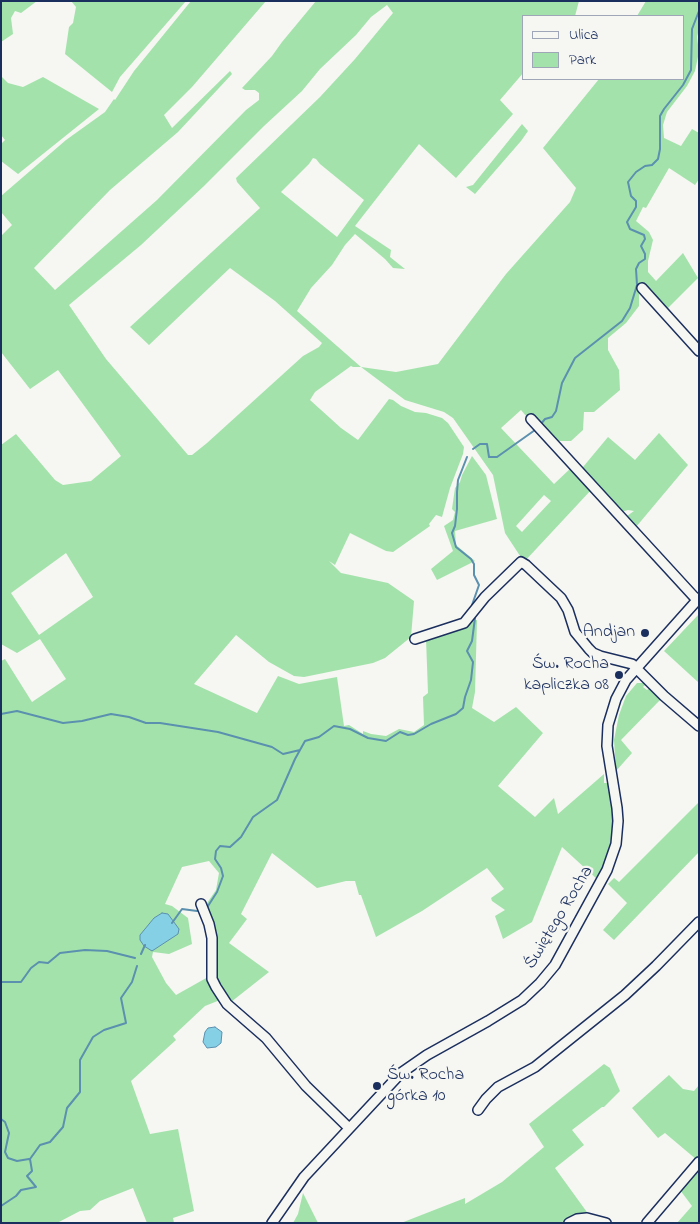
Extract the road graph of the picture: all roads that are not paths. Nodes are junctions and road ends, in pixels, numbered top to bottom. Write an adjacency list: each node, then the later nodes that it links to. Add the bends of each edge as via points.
1 (642, 288): 2 (street)
2 (699, 351)
3 (531, 419): 4 (street)
4 (698, 599): 6 (street, Świętego Rocha)
5 (415, 639): 6 (street, via 464,623 521,562 561,598 575,632 589,649)
6 (636, 668): 7 (street); 11 (street, Świętego Rocha, via 620,692 608,725 608,758 618,821 616,844 598,890 555,965 522,1000 414,1063)
7 (699, 726)
8 (201, 904): 11 (street, via 211,932 212,979 227,1004 266,1038 306,1086)
9 (699, 922): 10 (street, via 625,995 535,1067 498,1087)
10 (478, 1110)
11 (349, 1128): 13 (street, Świętego Rocha, via 304,1177)
12 (699, 1162): 16 (street)
13 (272, 1223)
14 (569, 1223): 15 (street, via 587,1218)
15 (606, 1223)
16 (647, 1223)

